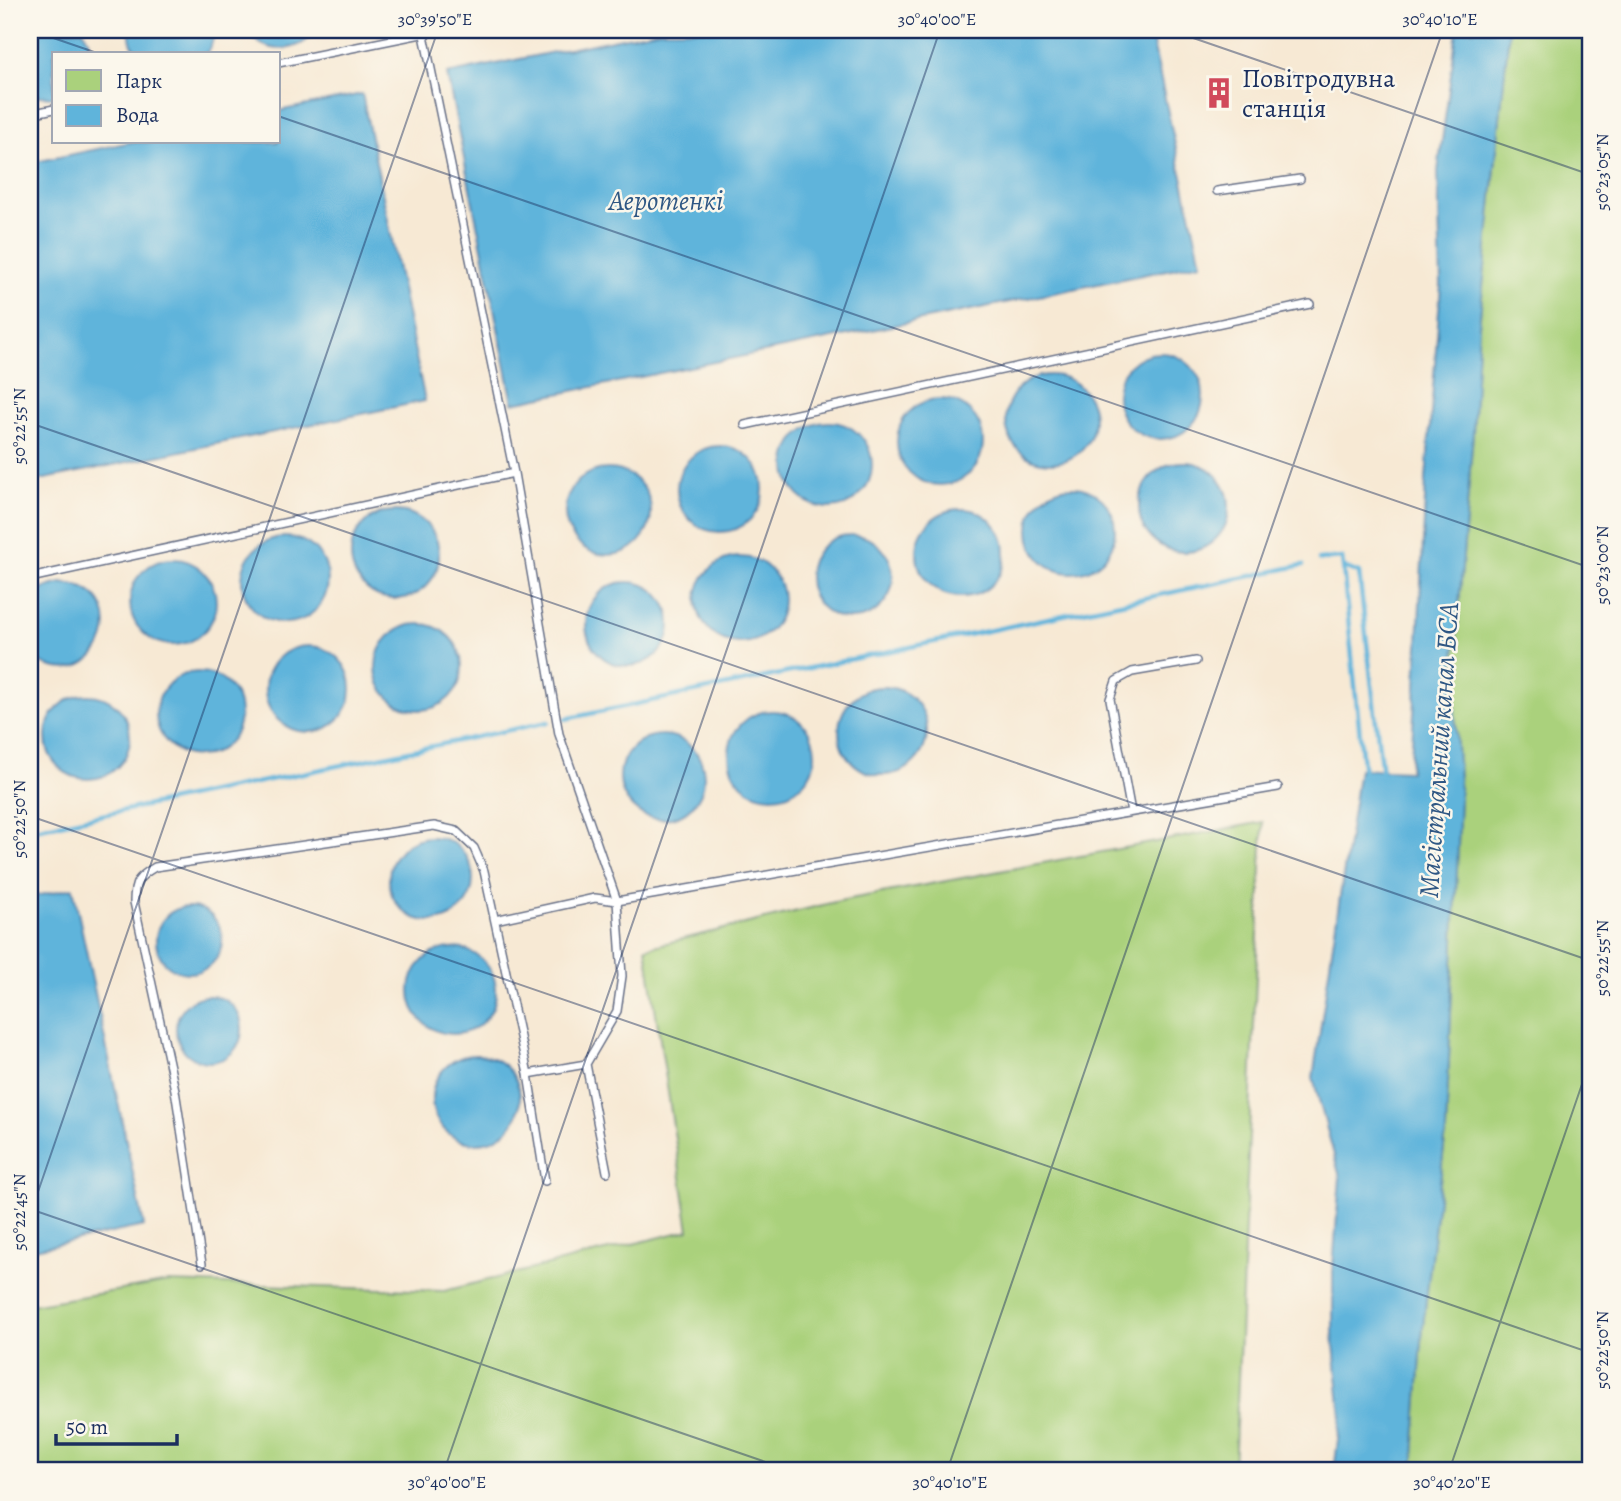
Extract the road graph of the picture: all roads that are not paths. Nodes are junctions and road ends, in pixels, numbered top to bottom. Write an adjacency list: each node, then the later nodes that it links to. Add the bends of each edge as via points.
1 (440, 30): 2 (lane)
2 (424, 32): 3 (lane); 10 (lane)
3 (280, 63)
4 (52, 109): 5 (lane)
5 (30, 114)
6 (1300, 178): 7 (lane)
7 (1216, 191)
8 (1310, 304): 9 (lane)
9 (745, 425)
10 (514, 473): 11 (lane); 15 (lane, via 559,734)
11 (30, 578)
12 (1196, 661): 14 (lane, via 1132,672 1116,681 1110,699)
13 (1279, 786): 14 (lane)
14 (1131, 812): 15 (lane)
15 (617, 901): 16 (lane, via 595,898); 17 (lane, via 622,976 617,1011)
16 (495, 920): 18 (lane); 21 (lane, via 474,848 456,831 434,826 155,867 141,875 134,888 134,902 175,1090)
17 (586, 1064): 18 (lane); 19 (lane)
18 (528, 1074): 20 (lane)
19 (607, 1172)
20 (545, 1181)
21 (202, 1264)

